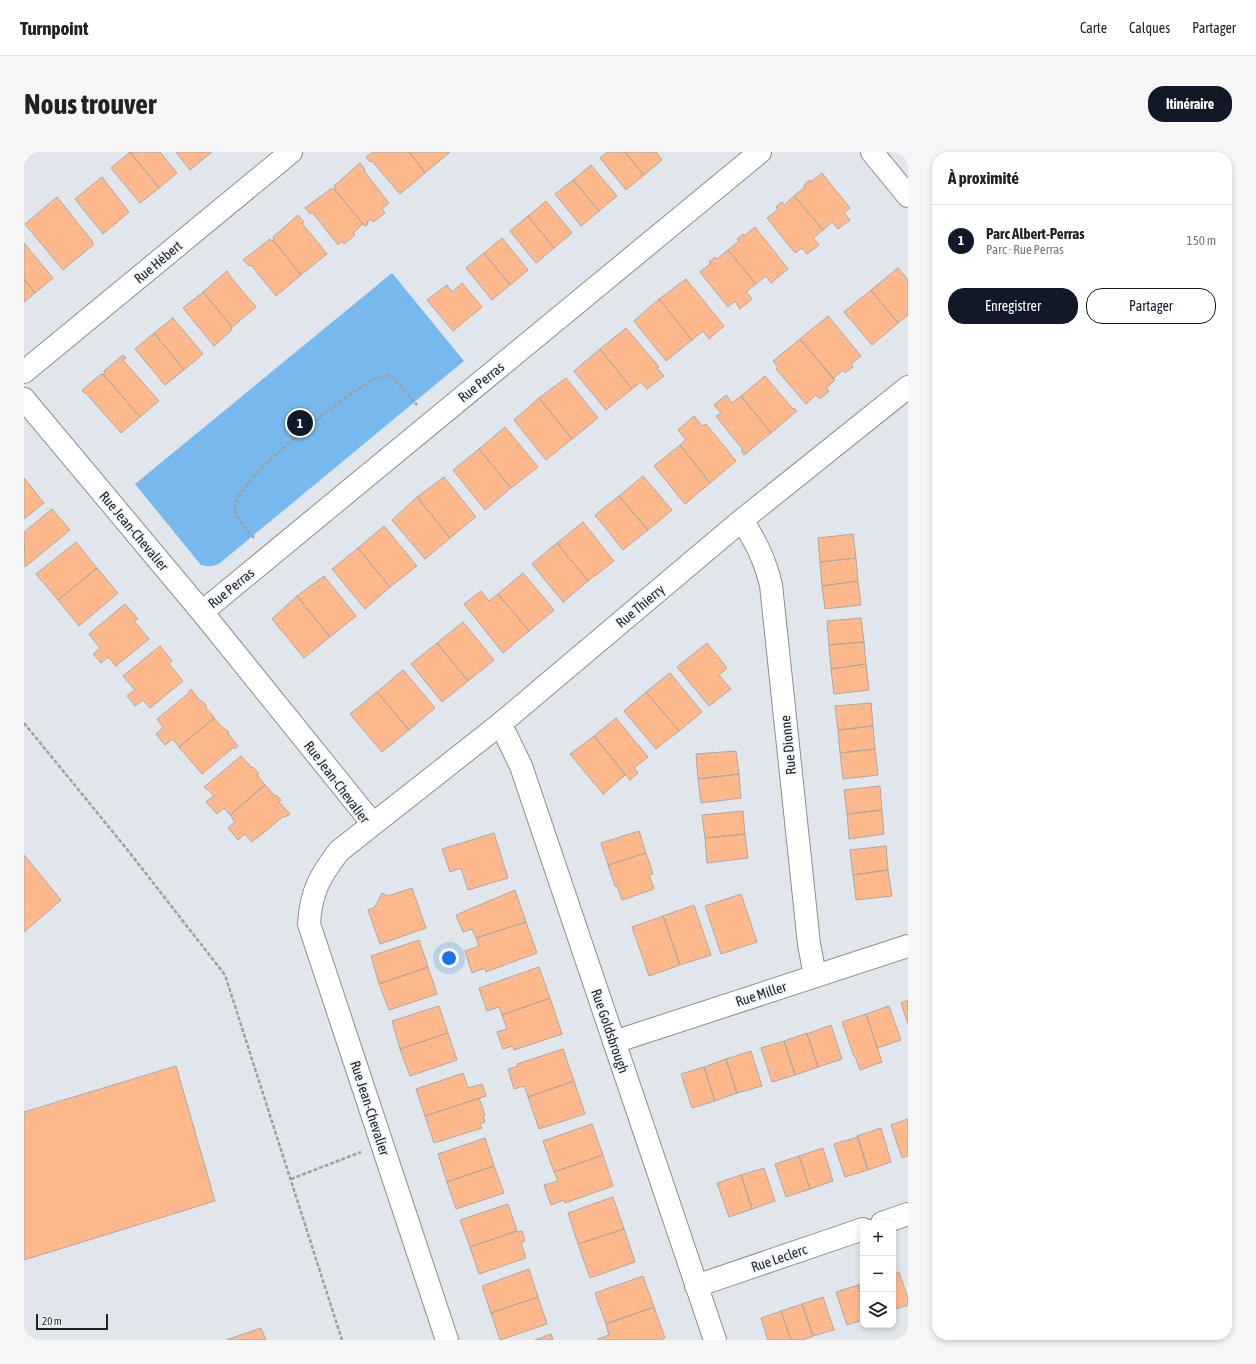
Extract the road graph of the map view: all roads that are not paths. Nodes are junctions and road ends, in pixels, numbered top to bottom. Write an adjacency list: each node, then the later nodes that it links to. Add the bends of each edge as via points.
1 (291, 152): 5 (street, Rue Hébert)
2 (760, 152): 9 (street, Rue Perras)
3 (872, 152): 4 (street)
4 (908, 196)
5 (24, 372)
6 (908, 387): 8 (street, Rue Thierry)
7 (24, 399): 9 (street, Rue Jean-Chevalier)
8 (742, 520): 10 (street, Rue Thierry); 13 (street, Rue Dionne, via 760,551 771,585 808,936)
9 (202, 612): 11 (street, Rue Jean-Chevalier)
10 (499, 725): 11 (street, Rue Thierry); 14 (street, Rue Goldsbrough, via 521,766)
11 (373, 824): 19 (street, Rue Jean-Chevalier, via 339,851 325,869 313,894 309,924)
12 (908, 946): 13 (street, Rue Miller)
13 (816, 976): 14 (street, Rue Miller)
14 (614, 1042): 18 (street, Rue Goldsbrough)
15 (908, 1214): 16 (street)
16 (891, 1220)
17 (860, 1230): 18 (street, Rue Leclerc)
18 (696, 1286): 20 (street, Rue Goldsbrough)
19 (446, 1340)
20 (714, 1340)

